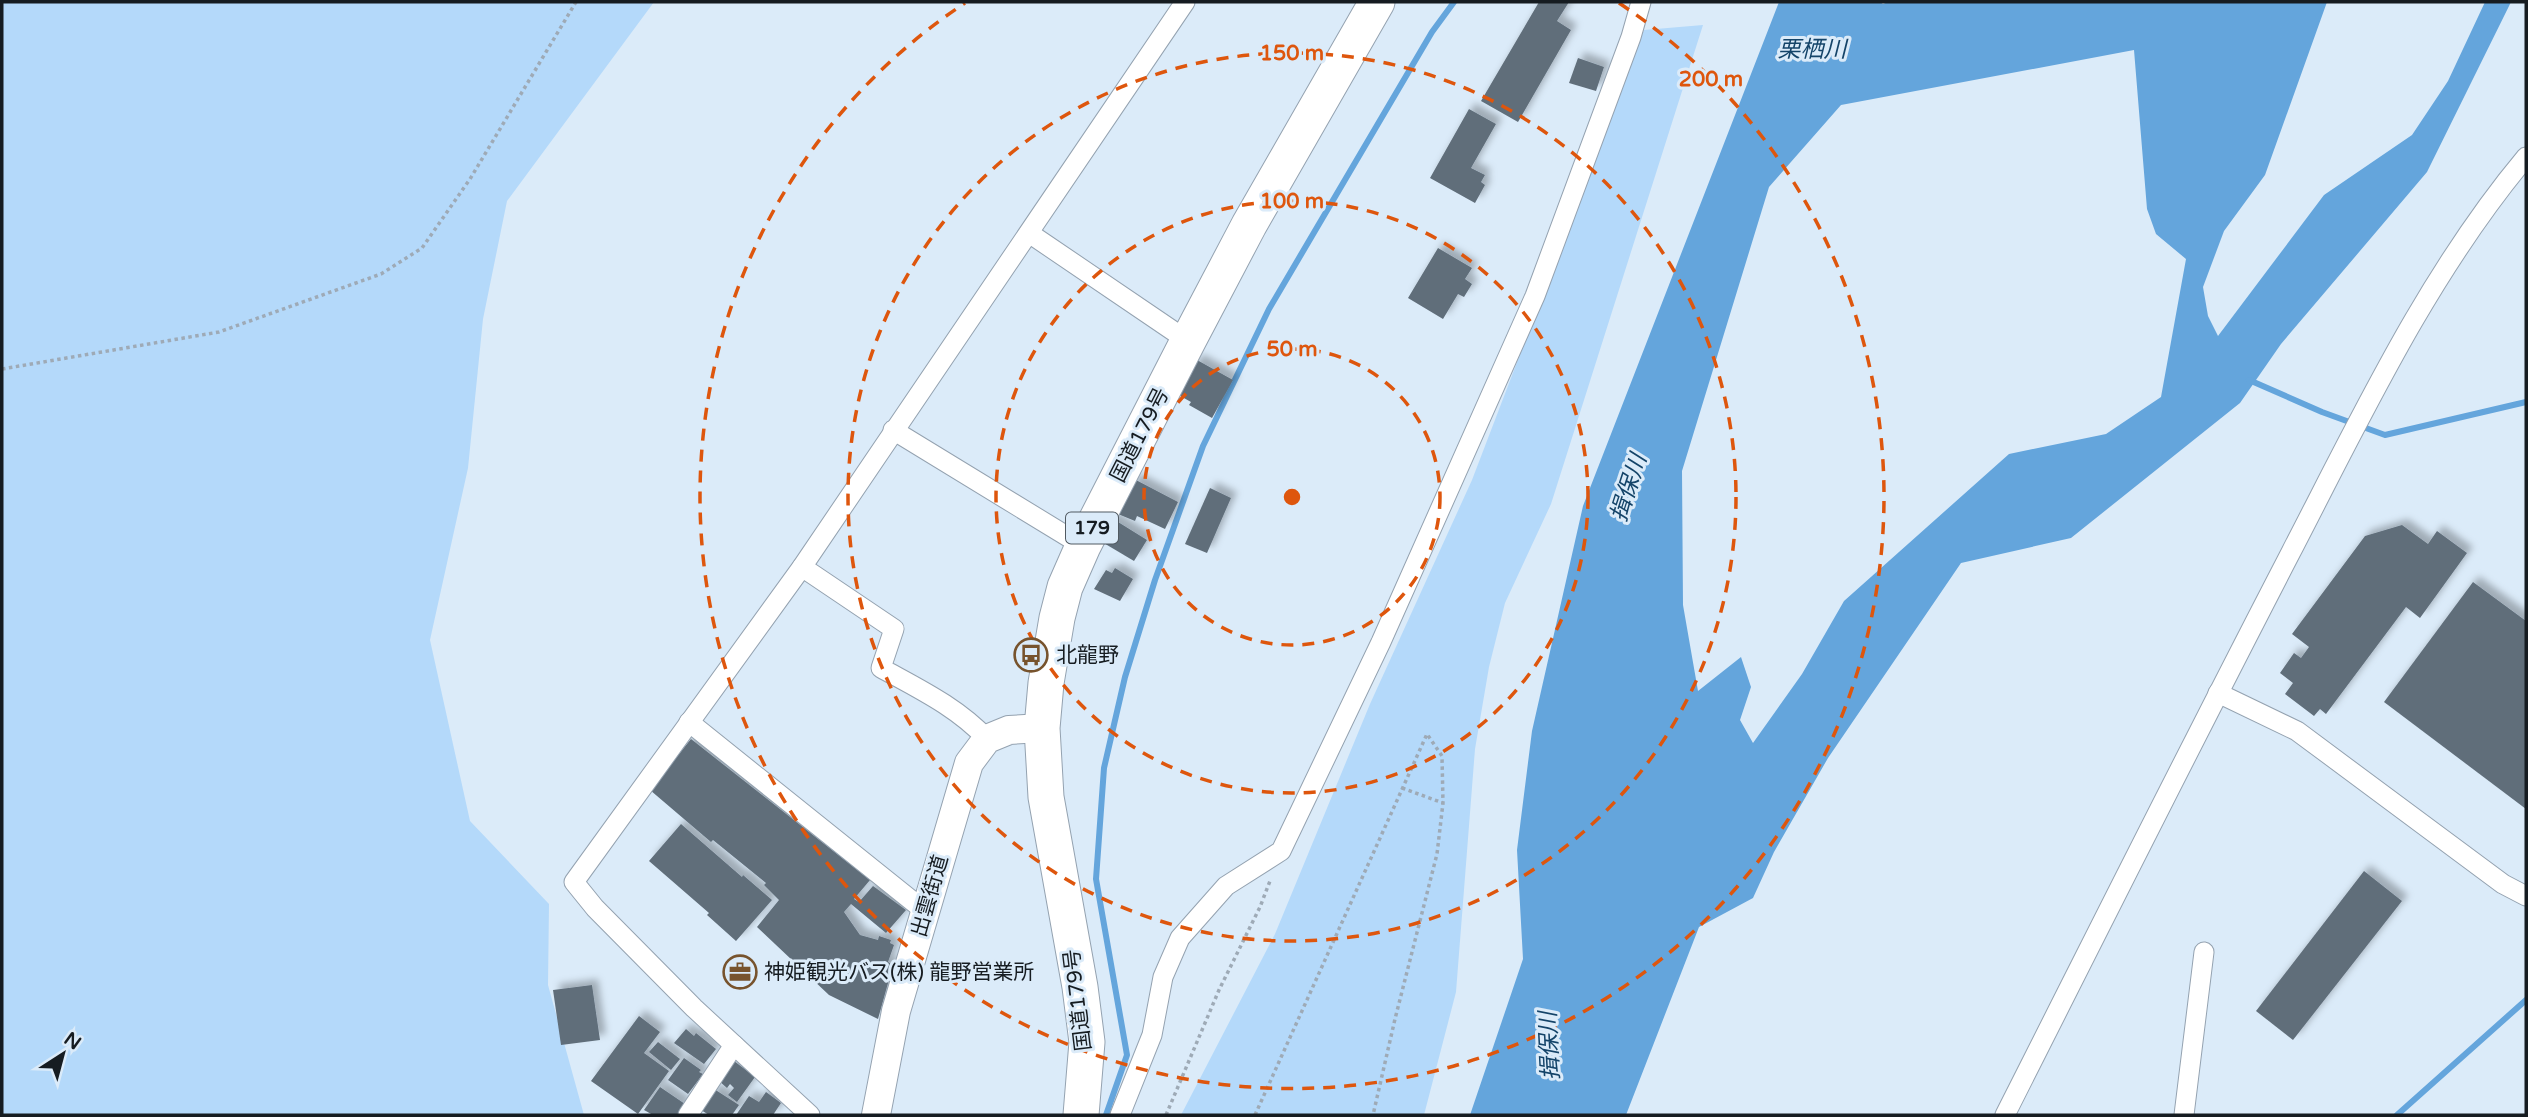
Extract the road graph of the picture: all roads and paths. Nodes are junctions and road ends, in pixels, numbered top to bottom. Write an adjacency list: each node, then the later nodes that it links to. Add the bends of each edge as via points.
1 (576, 2): 8 (path, via 470,179 422,248 381,274 219,332)
2 (1185, 2): 6 (street)
3 (1377, 2): 7 (highway, 国道179号 / 179)
4 (1641, 2): 18 (street, via 1535,296 1415,569)
5 (2526, 157): 12 (street, via 2493,196 2428,295)
6 (1029, 233): 7 (street); 9 (street)
7 (1188, 341): 10 (highway, 国道179号 / 179)
8 (2, 369)
9 (893, 430): 10 (street); 11 (street)
10 (1083, 546): 14 (highway, 国道179号 / 179, via 1057,618)
11 (802, 567): 13 (street); 15 (street, via 894,629 881,668 946,704)
12 (2218, 693): 19 (street, via 2297,731 2503,884); 32 (street)
13 (689, 722): 20 (street); 22 (street, via 574,882 604,918)
14 (1042, 728): 15 (street, via 1009,730); 27 (highway, 国道179号 / 179, via 1046,797 1087,1042)
15 (987, 739): 20 (street, 出雲街道, via 969,763)
16 (1402, 788): 17 (path); 17 (path, via 1427,734 1443,756); 30 (path)
17 (1443, 803): 31 (path, via 1437,854)
18 (1281, 851): 28 (street, via 1226,886 1180,937 1163,977 1152,1035); 29 (path, via 1261,906)
19 (2526, 896)
20 (926, 912): 26 (street, 出雲街道, via 896,1011)
21 (2204, 952): 33 (street)
22 (734, 1045): 23 (street); 24 (street)
23 (790, 1108): 25 (street)
24 (688, 1115)
25 (810, 1115)
26 (876, 1115)
27 (1081, 1115)
28 (1120, 1115)
29 (1166, 1115)
30 (1255, 1115)
31 (1373, 1115)
32 (2005, 1115)
33 (2184, 1115)

